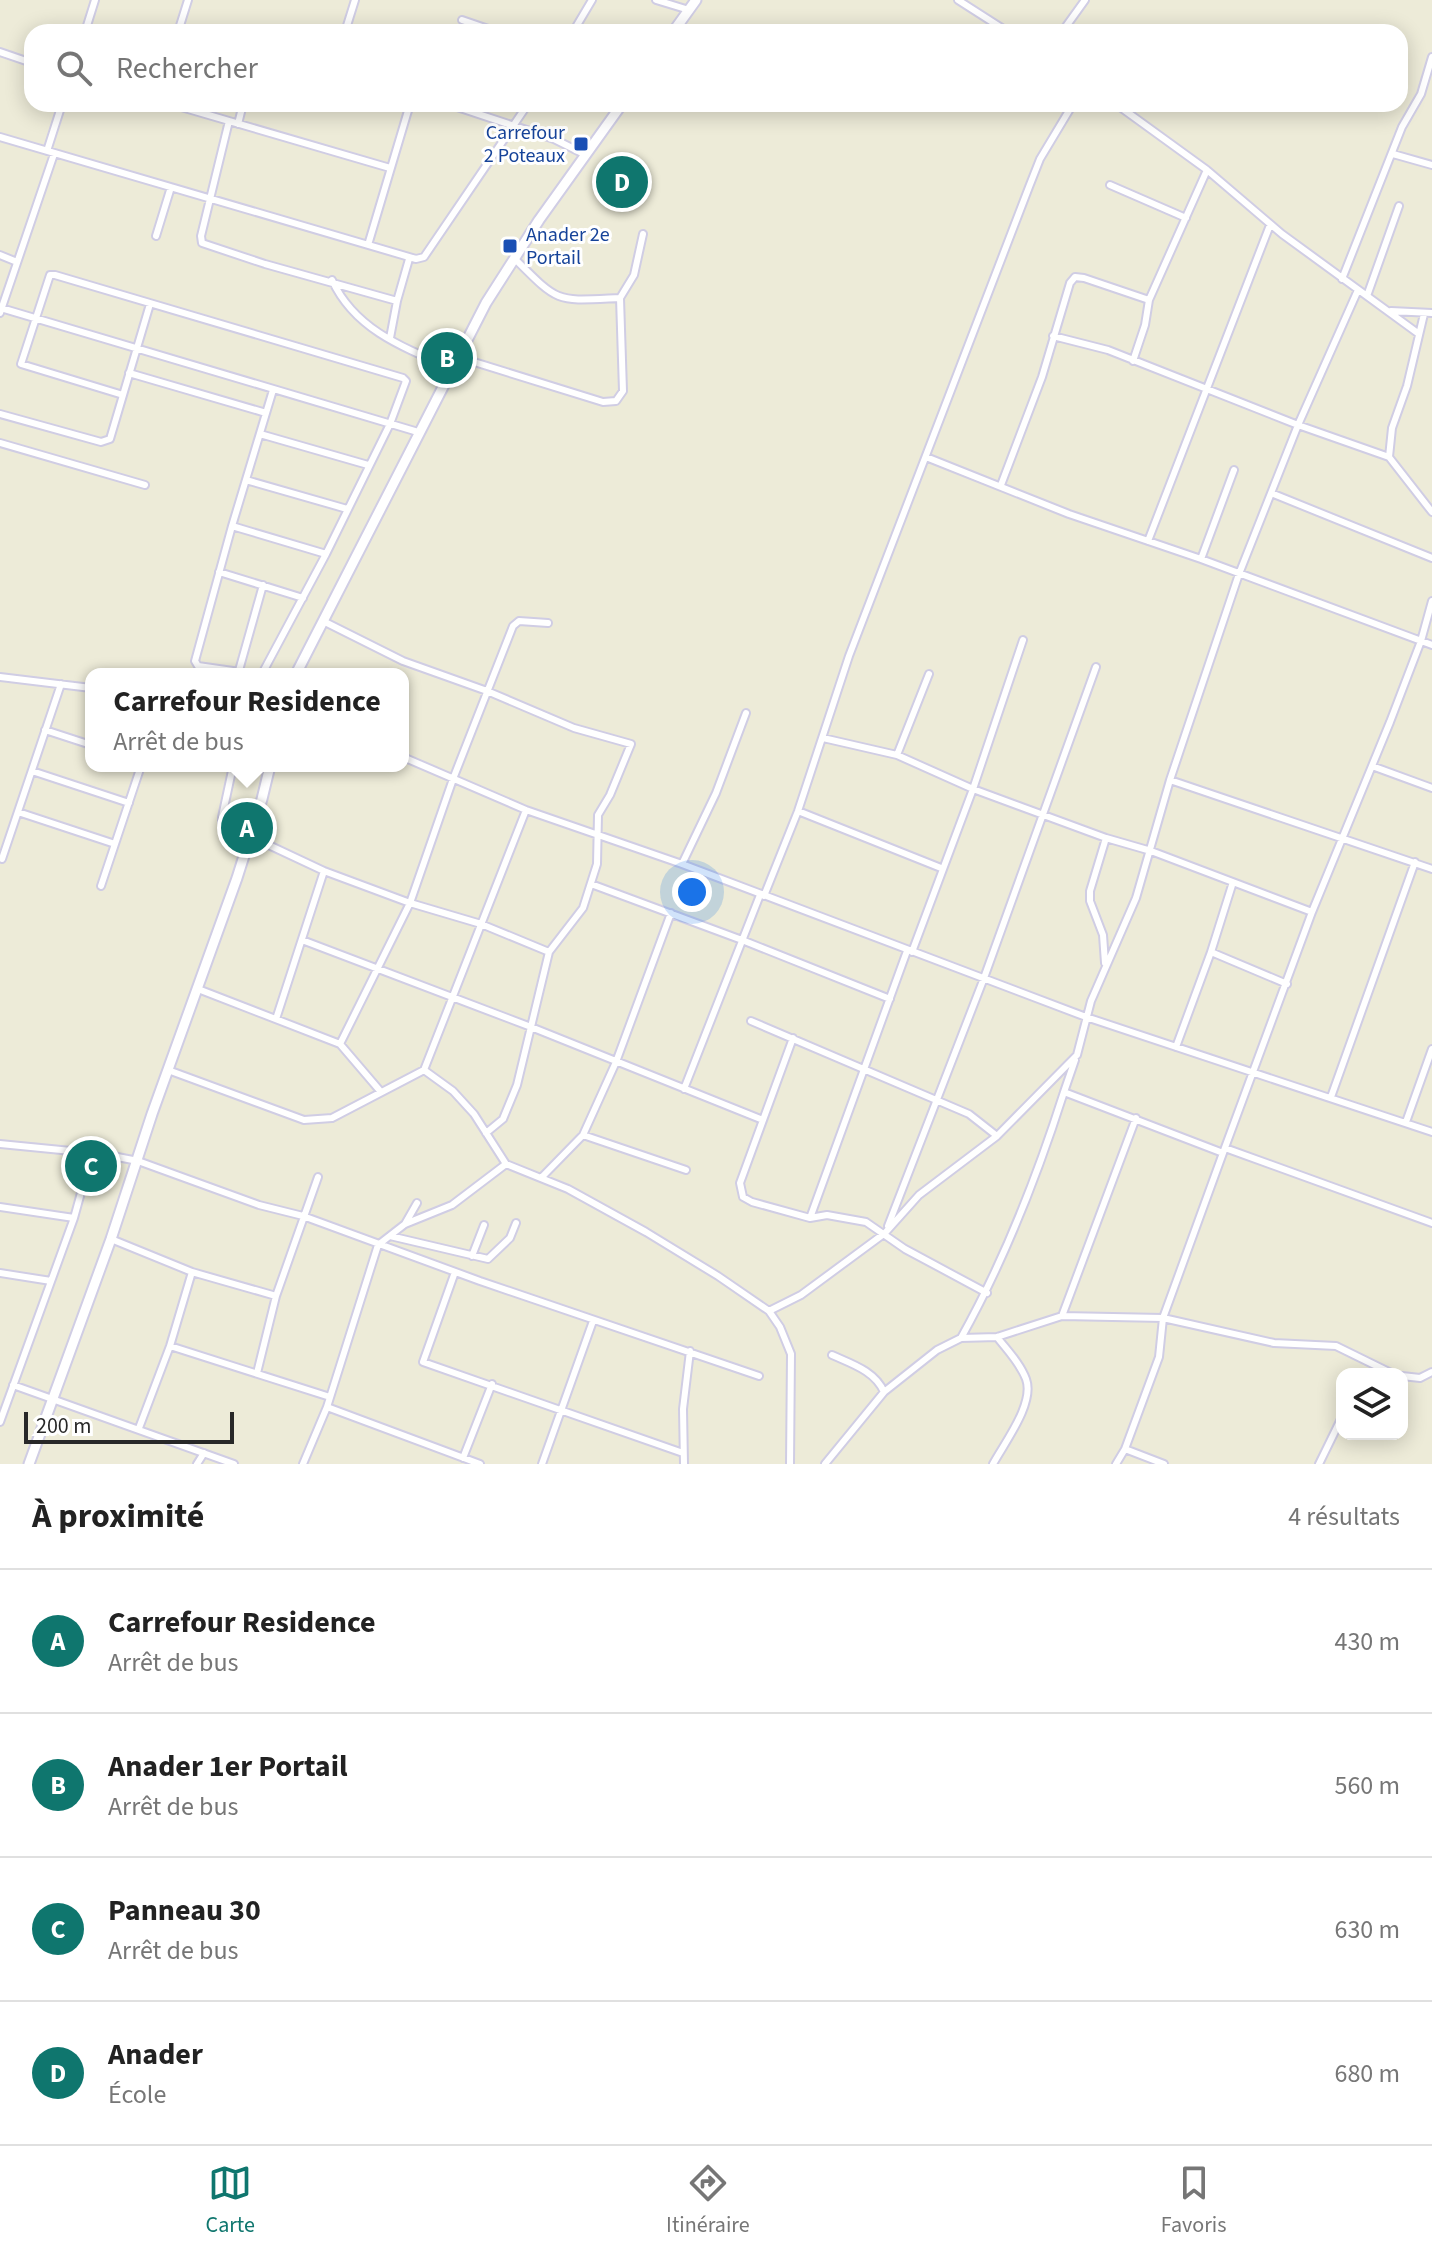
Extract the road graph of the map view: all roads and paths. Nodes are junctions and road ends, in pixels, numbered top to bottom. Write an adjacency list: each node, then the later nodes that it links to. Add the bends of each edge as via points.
1 (95, 0): 11 (street)
2 (188, 0): 12 (street)
3 (355, 0): 13 (street)
4 (592, 0): 15 (street)
5 (656, 0): 9 (street)
6 (696, 0): 9 (street)
7 (958, 0): 17 (street)
8 (1085, 0): 18 (street)
9 (689, 10): 16 (street)
10 (462, 20): 14 (street)
11 (88, 24)
12 (180, 24)
13 (348, 24)
14 (474, 24)
15 (578, 24)
16 (679, 24)
17 (996, 24)
18 (1068, 24)
19 (0, 52): 21 (street)
20 (1432, 57): 36 (street)
21 (24, 60)
22 (60, 112): 35 (street)
23 (198, 112): 31 (street)
24 (241, 112): 32 (street)
25 (408, 112): 39 (street)
26 (471, 112): 33 (street)
27 (523, 112): 33 (street)
28 (616, 112): 37 (street)
29 (1068, 112): 84 (street, via 1040,159)
30 (1127, 112): 40 (street)
31 (229, 121): 32 (street); 43 (street)
32 (238, 124): 39 (street)
33 (514, 127): 37 (street); 52 (street, via 424,257)
34 (0, 137): 35 (street)
35 (50, 152): 42 (street); 53 (street)
36 (1393, 154): 38 (street); 54 (street)
37 (586, 155): 51 (street)
38 (1432, 165)
39 (390, 168): 49 (street)
40 (1207, 170): 45 (street); 46 (street)
41 (1110, 185): 45 (street)
42 (171, 187): 43 (street); 48 (street)
43 (210, 200): 49 (street); 55 (street, via 202,243)
44 (1399, 206): 57 (street)
45 (1186, 218): 59 (street)
46 (1270, 225): 54 (street); 74 (street)
47 (643, 234): 58 (street, via 634,275)
48 (156, 236)
49 (368, 245): 52 (street)
50 (0, 255): 53 (street)
51 (514, 258): 58 (street, via 555,296); 70 (street)
52 (409, 259): 60 (street)
53 (17, 262): 62 (street)
54 (1342, 279): 56 (street)
55 (332, 280): 60 (street); 68 (street, via 354,315)
56 (1358, 290): 57 (street); 80 (street)
57 (1367, 296): 63 (street)
58 (620, 298): 70 (street, via 623,391 616,401 603,402)
59 (1149, 300): 67 (street, via 1075,277); 71 (street)
60 (397, 301): 68 (street)
61 (150, 304): 65 (street, via 52,274); 69 (street); 79 (street, via 403,378 406,386)
62 (1, 310): 65 (street)
63 (1387, 310): 64 (street); 66 (street)
64 (1428, 313): 66 (street)
65 (35, 318): 69 (street); 76 (street, via 21,364)
66 (1419, 334): 85 (street)
67 (1053, 336): 71 (street); 90 (street)
68 (390, 338): 72 (street)
69 (136, 349): 73 (street); 75 (street)
70 (458, 357): 72 (street)
71 (1133, 361): 74 (street)
72 (452, 368): 81 (street)
73 (129, 373): 76 (street); 77 (street)
74 (1206, 389): 80 (street); 95 (street)
75 (273, 390): 77 (street); 79 (street)
76 (123, 395): 78 (street, via 105,442)
77 (266, 413): 82 (street)
78 (0, 414)
79 (390, 424): 81 (street); 86 (street)
80 (1298, 425): 85 (street); 91 (street)
81 (418, 432): 104 (street)
82 (260, 434): 86 (street); 88 (street)
83 (0, 443): 89 (street)
84 (926, 457): 90 (street); 121 (street)
85 (1389, 457): 93 (street)
86 (368, 465): 92 (street)
87 (1234, 470): 98 (street)
88 (246, 480): 92 (street); 94 (street)
89 (145, 485)
90 (1001, 485): 95 (street)
91 (1271, 493): 97 (street); 100 (street)
92 (347, 509): 96 (street)
93 (1432, 512)
94 (232, 526): 96 (street); 99 (street)
95 (1148, 541): 98 (street)
96 (326, 554): 102 (street)
97 (1432, 558)
98 (1201, 559): 100 (street)
99 (219, 572): 101 (street); 110 (street, via 195,664)
100 (1239, 574): 107 (street); 131 (street)
101 (263, 585): 102 (street); 111 (street)
102 (303, 598): 112 (street)
103 (1432, 601): 107 (street)
104 (323, 621): 113 (street); 118 (street, via 403,661)
105 (548, 623): 118 (street, via 519,621 513,626)
106 (1023, 640): 133 (street)
107 (1421, 641): 108 (street); 125 (street)
108 (1432, 645)
109 (1096, 667): 138 (street)
110 (214, 668)
111 (239, 668)
112 (265, 668)
113 (299, 668)
114 (929, 674): 123 (street)
115 (0, 677): 116 (street)
116 (61, 684): 117 (street); 120 (street)
117 (85, 687)
118 (487, 691): 130 (street); 139 (street, via 574,728 631,744 598,815)
119 (746, 713): 147 (street)
120 (45, 730): 122 (street); 126 (street)
121 (823, 738): 123 (street); 136 (street)
122 (85, 743)
123 (897, 755): 133 (street)
124 (409, 760): 130 (street)
125 (1372, 766): 132 (street); 141 (street)
126 (32, 771): 134 (street); 137 (street)
127 (139, 772): 134 (street)
128 (232, 772): 140 (street, via 222,822)
129 (268, 772): 140 (street)
130 (453, 779): 135 (street); 155 (street)
131 (1170, 780): 141 (street); 144 (street)
132 (1432, 788)
133 (973, 789): 138 (street); 148 (street)
134 (129, 803): 143 (street)
135 (526, 810): 139 (street); 158 (street)
136 (798, 811): 148 (street); 154 (street)
137 (18, 812): 143 (street); 145 (street)
138 (1043, 815): 142 (street); 166 (street)
139 (598, 834): 147 (street); 152 (street)
140 (250, 835): 150 (street); 168 (street)
141 (1343, 837): 146 (street); 156 (street)
142 (1106, 838): 144 (street); 164 (street, via 1090,891 1103,935)
143 (115, 844): 153 (street)
144 (1151, 851): 151 (street); 164 (street)
145 (2, 859)
146 (1415, 862): 149 (street); 188 (street)
147 (682, 864): 154 (street)
148 (941, 868): 162 (street)
149 (1432, 869)
150 (324, 871): 155 (street); 159 (street)
151 (1233, 882): 156 (street); 163 (street)
152 (591, 884): 157 (street); 161 (street, via 583,908)
153 (101, 886)
154 (762, 895): 160 (street); 162 (street)
155 (410, 903): 158 (street); 165 (street)
156 (1312, 912): 167 (street)
157 (671, 913): 160 (street); 180 (street)
158 (481, 924): 161 (street); 169 (street)
159 (302, 940): 165 (street); 172 (street)
160 (742, 940): 170 (street); 185 (street)
161 (549, 952): 174 (street)
162 (909, 952): 166 (street); 170 (street)
163 (1211, 952): 167 (street); 177 (street)
164 (1105, 966): 171 (street)
165 (377, 969): 169 (street); 176 (street)
166 (984, 978): 171 (street); 189 (street)
167 (1287, 984): 184 (street)
168 (198, 989): 172 (street); 182 (street)
169 (452, 997): 174 (street); 183 (street)
170 (890, 999): 181 (street)
171 (1086, 1017): 177 (street); 179 (street)
172 (276, 1019): 176 (street)
173 (751, 1021): 175 (street)
174 (531, 1027): 180 (street); 194 (street, via 503,1119)
175 (793, 1038): 181 (street); 191 (street)
176 (340, 1044): 186 (street)
177 (1176, 1047): 184 (street)
178 (1432, 1049): 192 (street)
179 (1077, 1055): 187 (street); 196 (street)
180 (616, 1062): 185 (street); 195 (street)
181 (863, 1067): 189 (street); 209 (street)
182 (168, 1070): 186 (street, via 304,1120 332,1118); 200 (street)
183 (424, 1070): 186 (street); 194 (street, via 453,1091)
184 (1254, 1073): 188 (street); 198 (street)
185 (684, 1089): 191 (street)
186 (381, 1092)
187 (1064, 1092): 190 (street); 223 (street)
188 (1331, 1097): 192 (street)
189 (935, 1099): 196 (street, via 969,1114); 214 (street)
190 (1136, 1118): 198 (street); 226 (street)
191 (763, 1120): 209 (street, via 740,1183 743,1197)
192 (1406, 1122): 193 (street)
193 (1432, 1132)
194 (486, 1133): 201 (street)
195 (583, 1135): 202 (street); 204 (street)
196 (997, 1136): 214 (street, via 919,1195)
197 (0, 1144): 199 (street)
198 (1224, 1151): 211 (street); 227 (street)
199 (92, 1153): 200 (street); 208 (street)
200 (138, 1161): 207 (street); 216 (street)
201 (506, 1164): 204 (street); 212 (street, via 452,1205)
202 (686, 1170)
203 (318, 1177): 207 (street)
204 (542, 1177): 225 (street, via 646,1232)
205 (417, 1203): 212 (street)
206 (0, 1207): 208 (street)
207 (302, 1216): 217 (street); 224 (street)
208 (74, 1218): 222 (street)
209 (810, 1218): 214 (street, via 850,1218)
210 (516, 1223): 218 (street, via 510,1238 491,1257)
211 (1432, 1223)
212 (405, 1224): 215 (street)
213 (484, 1225): 218 (street)
214 (885, 1233): 223 (street); 225 (street, via 801,1295)
215 (390, 1236): 217 (street); 218 (street)
216 (111, 1239): 219 (street); 245 (street)
217 (378, 1245): 220 (street); 243 (street)
218 (472, 1256)
219 (192, 1272): 224 (street); 231 (street)
220 (455, 1272): 228 (street); 239 (street, via 422,1361)
221 (0, 1273): 222 (street)
222 (51, 1281): 240 (street)
223 (987, 1293): 230 (street)
224 (276, 1296): 236 (street)
225 (769, 1311): 263 (street, via 791,1354)
226 (1062, 1316): 227 (street); 229 (street)
227 (1163, 1318): 234 (street, via 1274,1343 1336,1346); 251 (street, via 1159,1357)
228 (593, 1321): 232 (street); 247 (street)
229 (997, 1337): 230 (street); 264 (street, via 1028,1390 1027,1403)
230 (961, 1338): 241 (street)
231 (170, 1346): 236 (street); 249 (street)
232 (690, 1351): 237 (street); 253 (street)
233 (832, 1355): 241 (street, via 871,1374)
234 (1381, 1368)
235 (1432, 1372): 238 (street)
236 (257, 1373): 243 (street)
237 (759, 1376)
238 (1408, 1377)
239 (492, 1384): 247 (street); 254 (street)
240 (13, 1385): 244 (street); 245 (street)
241 (884, 1392): 255 (street)
242 (0, 1393): 244 (street)
243 (330, 1397): 246 (street)
244 (8, 1399): 248 (street)
245 (53, 1400): 249 (street); 256 (street)
246 (327, 1407): 254 (street); 259 (street)
247 (562, 1410): 253 (street); 261 (street)
248 (0, 1422)
249 (139, 1428): 252 (street)
250 (1336, 1429): 267 (street)
251 (1125, 1449): 265 (street); 266 (street)
252 (204, 1453): 257 (street); 258 (street)
253 (683, 1453): 262 (street)
254 (463, 1458): 260 (street)
255 (828, 1463)
256 (30, 1464)
257 (197, 1464)
258 (234, 1464)
259 (303, 1464)
260 (480, 1464)
261 (542, 1464)
262 (684, 1464)
263 (790, 1464)
264 (993, 1464)
265 (1116, 1464)
266 (1164, 1464)
267 (1319, 1464)

